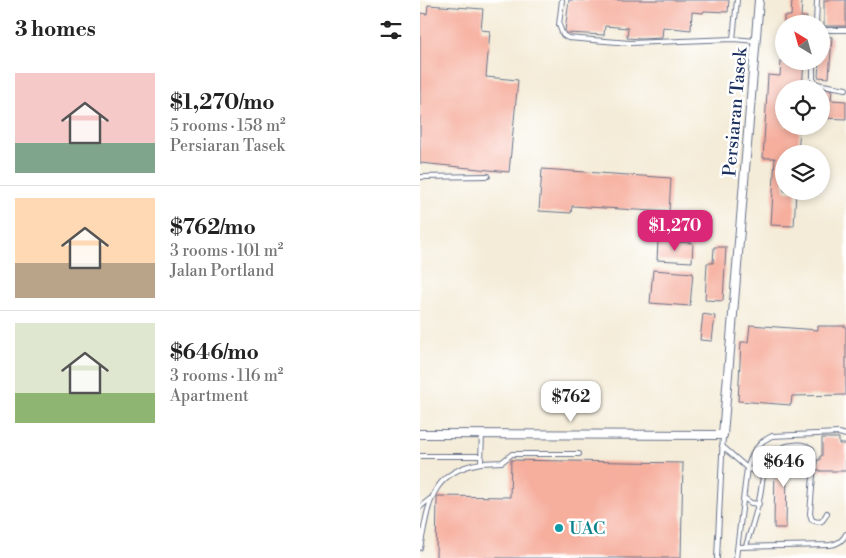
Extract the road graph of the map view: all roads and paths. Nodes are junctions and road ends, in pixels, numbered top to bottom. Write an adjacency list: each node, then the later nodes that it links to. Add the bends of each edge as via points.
1 (562, 0): 8 (lane, via 560,24 563,35 568,38 630,43)
2 (737, 0): 8 (lane)
3 (759, 0): 9 (street, Persiaran Tasek)
4 (817, 0): 5 (lane)
5 (816, 15)
6 (830, 30): 7 (lane)
7 (846, 30)
8 (733, 39): 9 (lane)
9 (756, 41): 18 (street, Persiaran Tasek)
10 (813, 70): 11 (lane, via 817,84)
11 (846, 88)
12 (488, 176): 13 (lane)
13 (420, 177)
14 (482, 433): 15 (street); 18 (street); 23 (lane)
15 (420, 434)
16 (786, 435): 17 (lane); 19 (lane); 25 (lane, via 763,440)
17 (846, 435)
18 (723, 436): 20 (lane)
19 (788, 445): 26 (lane, via 772,457); 31 (lane, via 812,449 810,514 812,520 821,522)
20 (722, 446): 25 (lane); 36 (lane)
21 (579, 454): 24 (lane, via 512,454 502,462)
22 (420, 456): 23 (lane)
23 (481, 456): 24 (lane)
24 (481, 463): 28 (lane, via 468,465 443,480)
25 (747, 468): 26 (lane); 27 (lane)
26 (763, 476): 29 (lane)
27 (744, 498): 29 (lane); 34 (lane)
28 (431, 499): 30 (lane); 35 (lane)
29 (759, 504): 33 (lane)
30 (420, 506)
31 (827, 513)
32 (846, 534): 33 (lane, via 843,540 830,545)
33 (746, 546): 34 (lane)
34 (738, 547): 37 (lane)
35 (420, 548)
36 (717, 558)
37 (736, 558)

